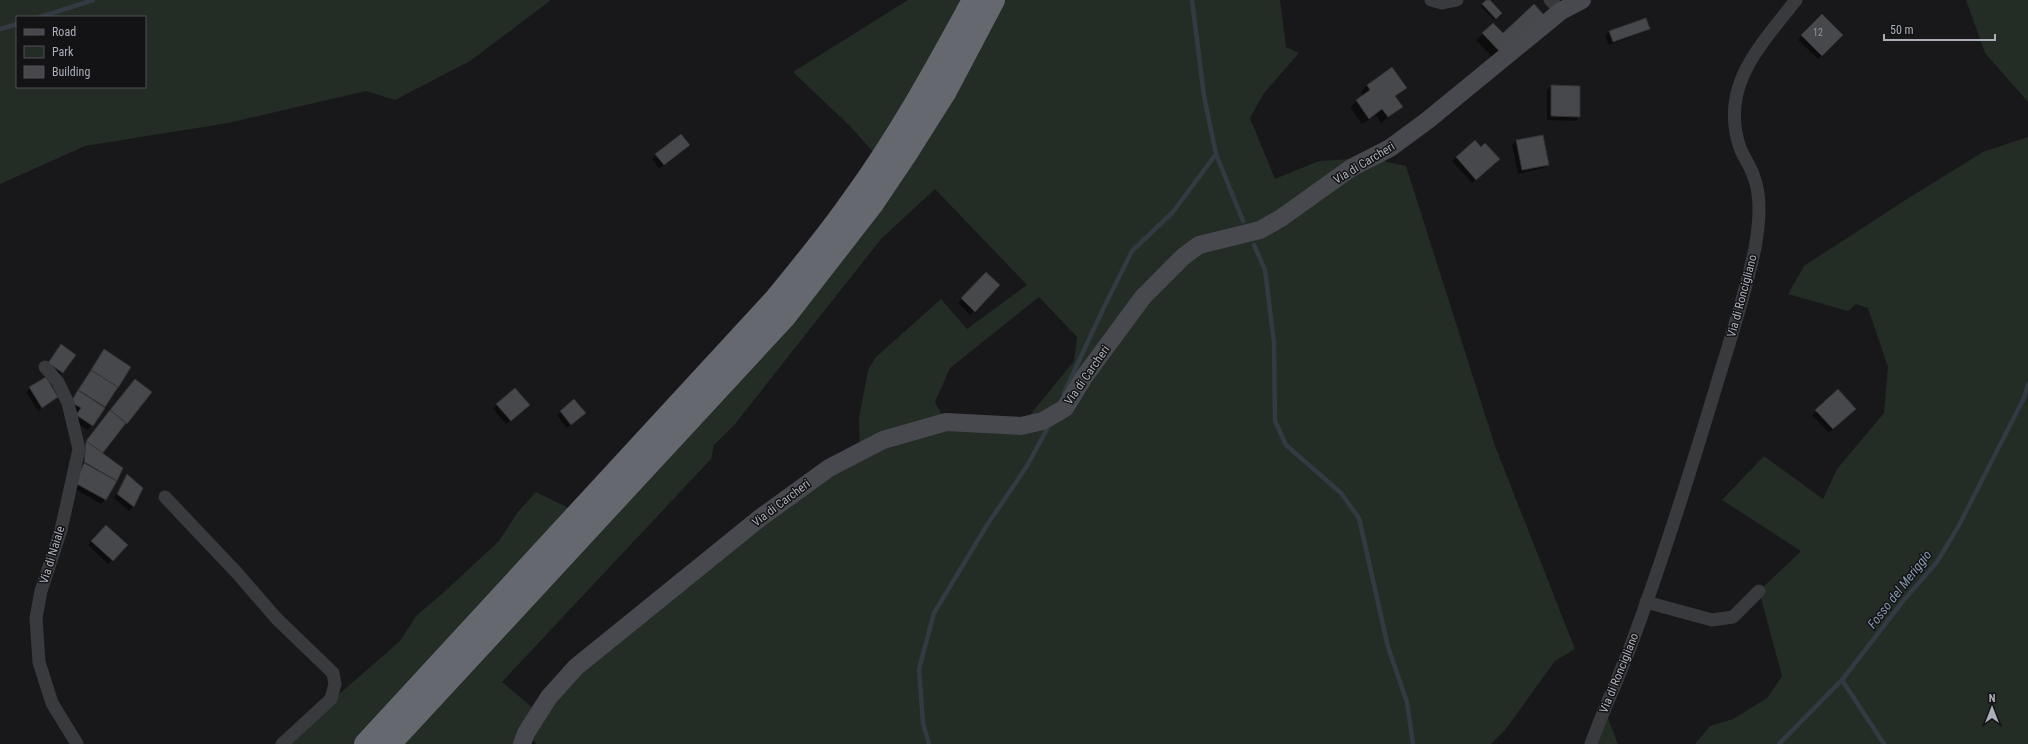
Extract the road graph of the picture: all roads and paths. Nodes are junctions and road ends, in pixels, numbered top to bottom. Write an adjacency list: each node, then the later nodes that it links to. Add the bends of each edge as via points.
1 (973, 0): 14 (highway, via 918,101 880,160 820,244 775,299)
2 (994, 0): 15 (highway, via 909,150 872,205 785,317)
3 (1431, 0): 4 (street, via 1442,3)
4 (1457, 0)
5 (1582, 0): 7 (street, Via di Carcheri)
6 (1796, 0): 11 (street, Via di Roncigliano, via 1750,61 1739,83 1734,128 1754,177 1760,202 1755,247 1699,443)
7 (1555, 6): 16 (street, Via di Carcheri, via 1428,120 1390,148 1352,168 1260,230 1199,245 1184,256 1143,297 1064,408 1043,421 1021,426 946,422 883,440 829,468 760,518 576,667 549,697 526,733)
8 (45, 367): 12 (street, Via di Naiale, via 58,382 68,403 79,448 61,530 41,591 36,618 39,662 52,703)
9 (165, 497): 13 (street, via 277,619 333,673 335,684 331,699)
10 (1759, 591): 11 (street, via 1733,617 1712,620)
11 (1646, 602): 17 (street, Via di Roncigliano)
12 (77, 744)
13 (282, 744)
14 (365, 744)
15 (390, 744)
16 (522, 744)
17 (1591, 744)

